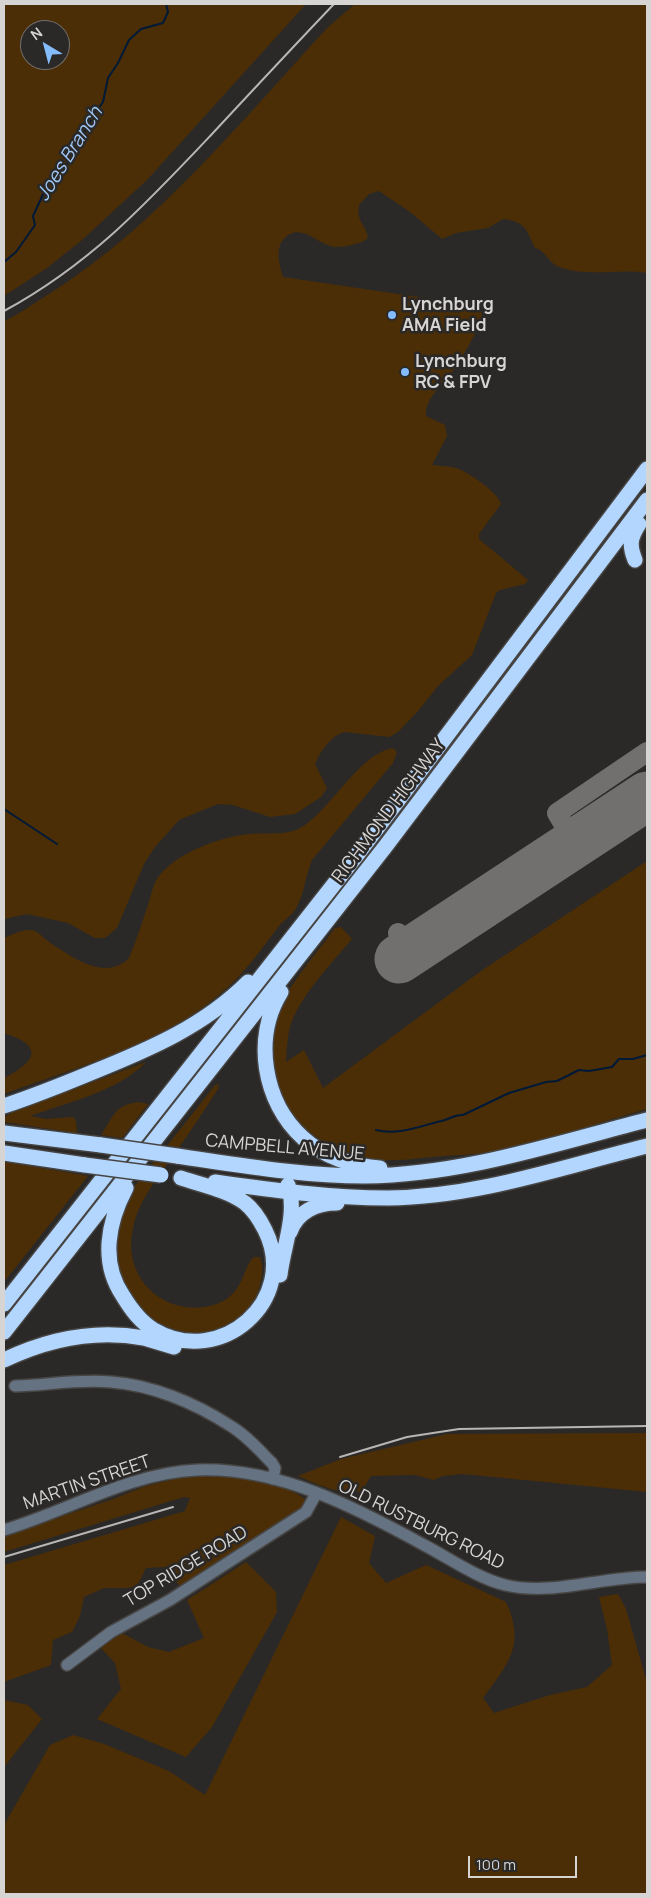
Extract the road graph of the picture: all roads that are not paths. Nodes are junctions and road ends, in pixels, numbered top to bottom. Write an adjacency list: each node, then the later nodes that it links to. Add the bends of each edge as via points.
1 (647, 469): 5 (highway, RICHMOND HIGHWAY)
2 (647, 500): 4 (highway, RICHMOND HIGHWAY)
3 (647, 513): 4 (highway, via 630,541 635,560 613,557)
4 (593, 571): 6 (highway, RICHMOND HIGHWAY)
5 (323, 900): 7 (highway, via 243,987 204,1018 137,1054); 21 (highway)
6 (310, 944): 12 (highway, RICHMOND HIGHWAY); 15 (highway, via 297,970 272,1006 264,1042 270,1081 287,1119 303,1138 322,1150 366,1167)
7 (58, 1086): 8 (highway); 9 (highway)
8 (4, 1106)
9 (4, 1112)
10 (647, 1120): 15 (highway, CAMPBELL AVENUE, via 522,1154)
11 (4, 1133): 16 (highway, CAMPBELL AVENUE, bridge)
12 (155, 1140): 17 (highway, via 116,1207 108,1250 112,1272 120,1293 134,1313 153,1329 193,1342 212,1340 232,1333 250,1320 262,1303 271,1287 274,1262 271,1241 245,1204 224,1192); 22 (highway)
13 (647, 1146): 19 (highway, via 497,1185)
14 (4, 1153): 17 (highway, bridge)
15 (462, 1166): 16 (highway, CAMPBELL AVENUE, via 365,1176)
16 (275, 1169): 18 (highway, via 287,1180)
17 (181, 1178): 18 (highway)
18 (291, 1192): 19 (highway); 20 (highway)
19 (389, 1198): 20 (highway, via 316,1206 293,1223)
20 (286, 1243): 23 (highway, via 274,1301 258,1323 224,1345 202,1350 184,1349 144,1339 93,1335 45,1343)
21 (4, 1304)
22 (4, 1332)
23 (4, 1360)
24 (15, 1386): 25 (street, via 111,1382 174,1397 230,1425 272,1462 275,1468)
25 (273, 1479): 26 (street, OLD RUSTBURG ROAD); 27 (street, MARTIN STREET, via 219,1470 170,1473 136,1481)
26 (316, 1494): 28 (street, OLD RUSTBURG ROAD, via 382,1522 503,1584 537,1588); 29 (street, TOP RIDGE ROAD, via 306,1512 170,1600 111,1632)
27 (4, 1530)
28 (647, 1577)
29 (67, 1665)

